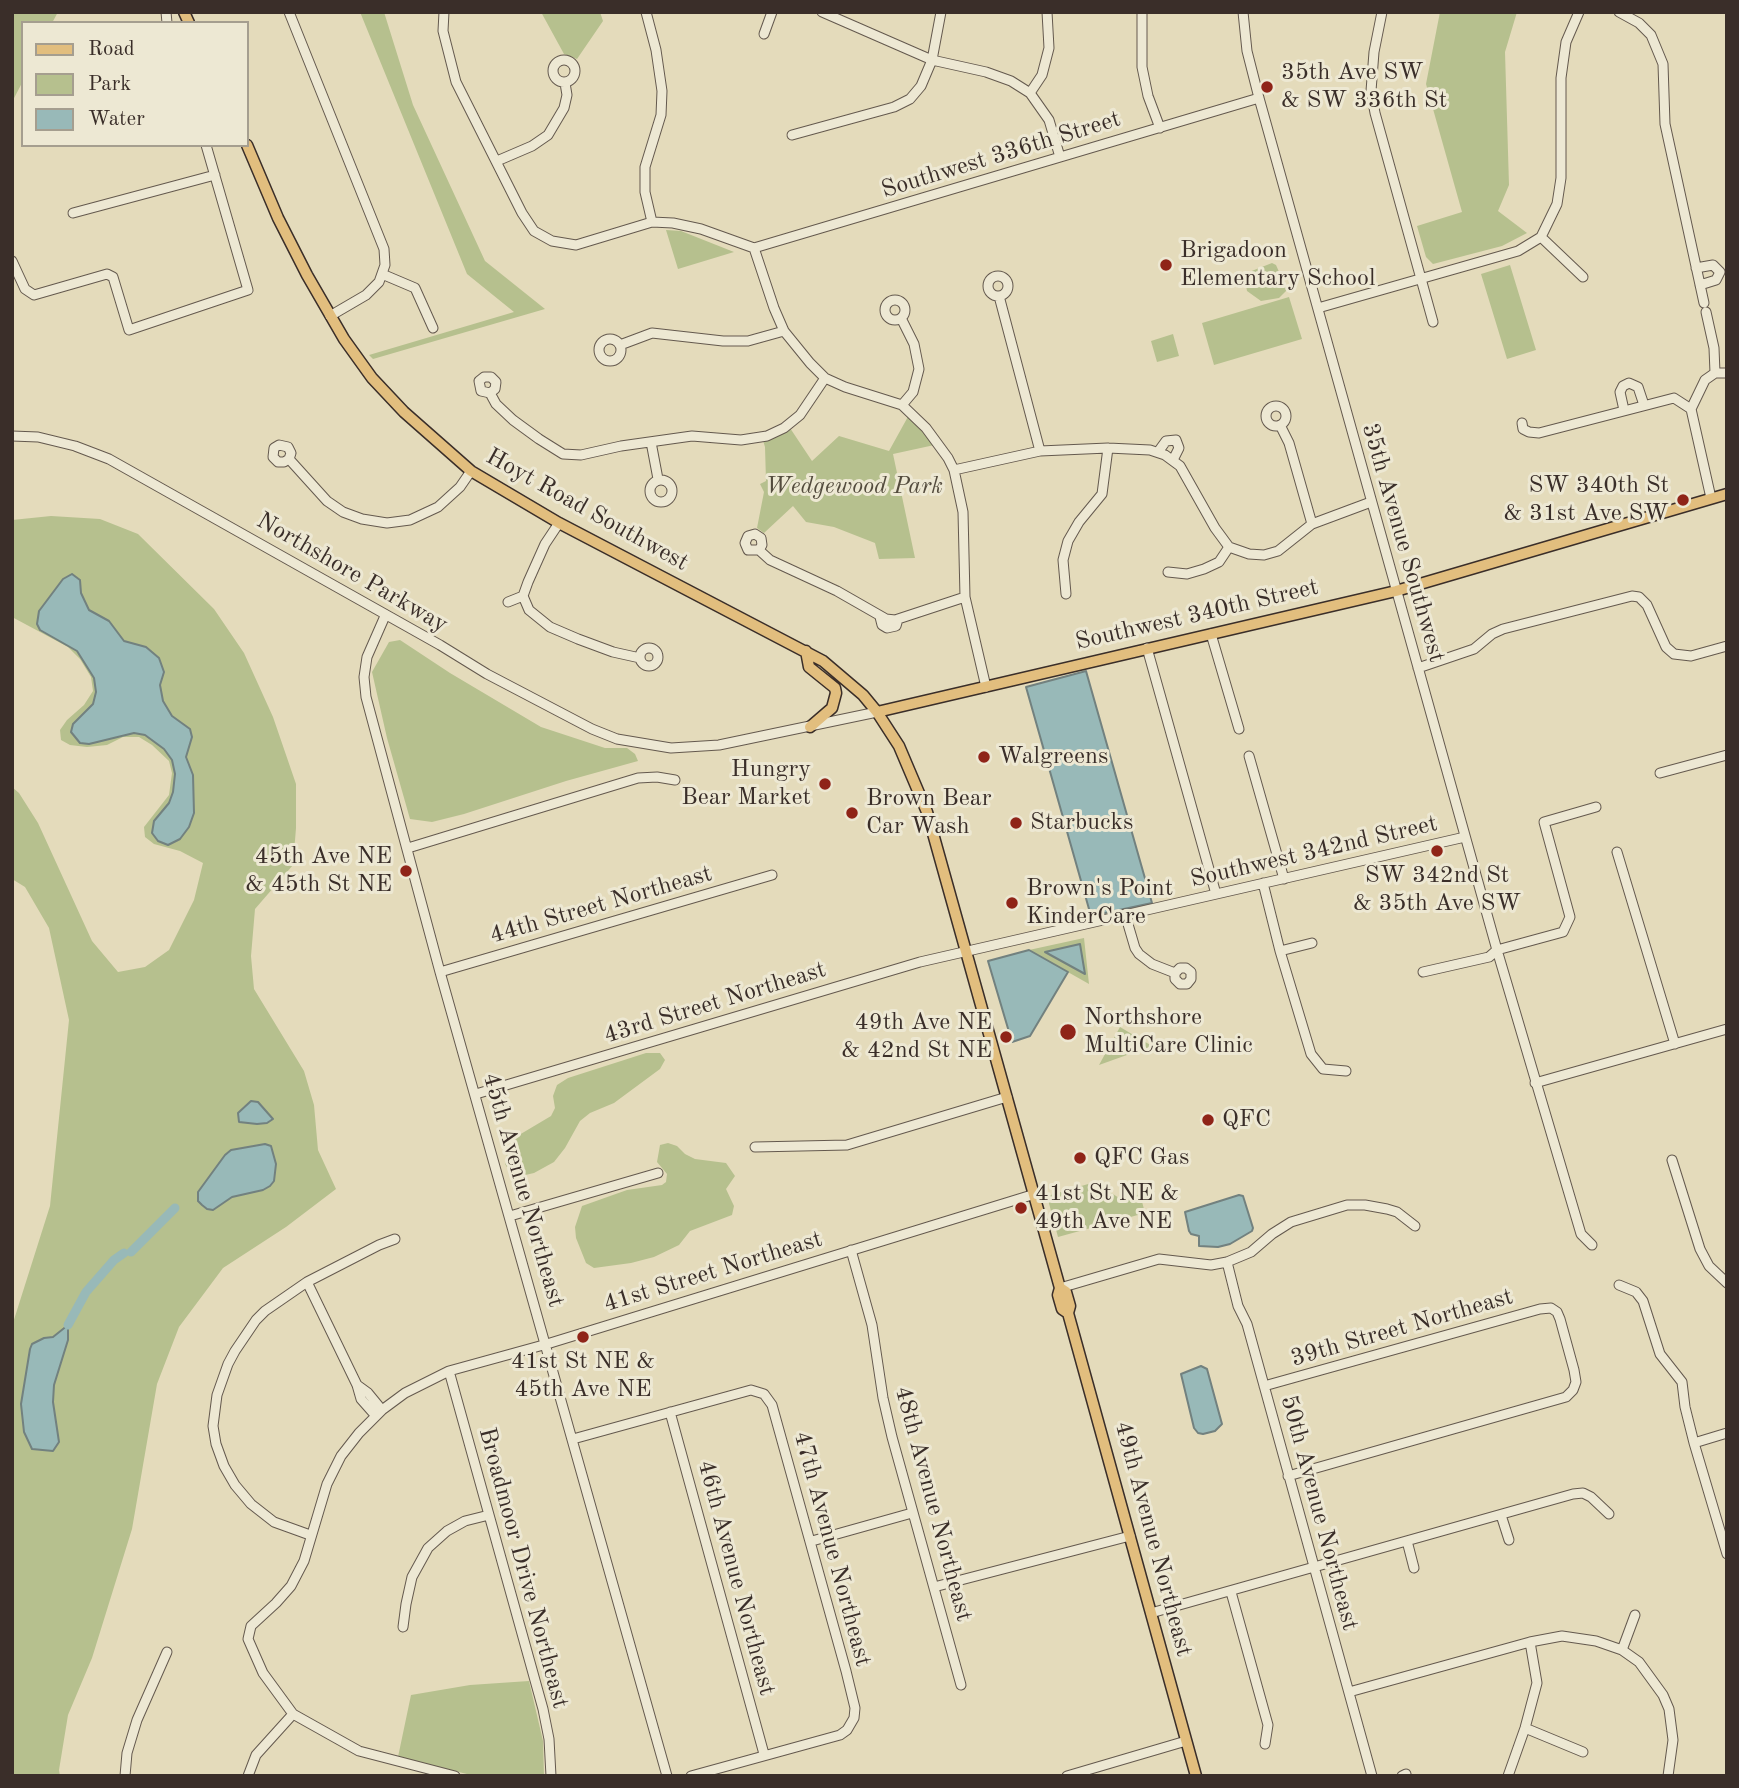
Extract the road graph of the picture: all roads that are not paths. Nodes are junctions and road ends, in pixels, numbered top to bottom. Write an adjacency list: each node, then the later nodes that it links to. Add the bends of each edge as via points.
1 (289, 12): 32 (street, via 383,243)
2 (444, 12): 24 (street, via 443,31 456,82)
3 (646, 12): 27 (street, via 666,116 645,167)
4 (772, 12): 14 (street)
5 (822, 12): 13 (street)
6 (941, 12): 15 (street)
7 (1047, 12): 17 (street, via 1049,48 1042,75)
8 (1142, 12): 19 (street, via 1142,67)
9 (1243, 12): 18 (street, 35th Avenue Southwest)
10 (1382, 12): 34 (street, via 1371,91)
11 (1579, 12): 28 (street, via 1566,42 1561,78 1558,204)
12 (1619, 12): 31 (street, via 1651,35 1663,64 1665,124)
13 (840, 16): 15 (street)
14 (764, 34)
15 (932, 60): 17 (street, via 986,72); 20 (street, via 910,99)
16 (565, 83): 24 (street, via 564,108 548,135)
17 (1030, 93): 23 (street, via 1049,120)
18 (1259, 98): 19 (street, Southwest 336th Street); 37 (street, 35th Avenue Southwest)
19 (1160, 128): 23 (street, Southwest 336th Street)
20 (792, 135)
21 (207, 147): 25 (street)
22 (248, 147): 38 (main road, Hoyt Road Southwest, via 278,218)
23 (1060, 157): 29 (street, Southwest 336th Street)
24 (497, 161): 27 (street, via 522,214 534,231 552,241 587,243)
25 (215, 175): 26 (street); 30 (street, via 248,290 128,330 113,277 107,274 34,295 25,289)
26 (73, 213)
27 (652, 222): 29 (street, via 701,229)
28 (1541, 237): 33 (street); 34 (street, via 1518,251)
29 (754, 248): 42 (street)
30 (12, 261)
31 (1696, 268): 35 (street); 35 (street, via 1713,265 1720,272 1716,280)
32 (382, 274): 38 (street, via 366,295); 41 (street, via 415,288)
33 (1583, 277)
34 (1422, 278): 37 (street); 40 (street)
35 (1700, 285): 44 (street)
36 (999, 296): 57 (street)
37 (1318, 308): 65 (street, 35th Avenue Southwest)
38 (330, 316): 61 (main road, Hoyt Road Southwest, via 372,378)
39 (901, 318): 48 (street, via 919,369 913,392)
40 (1433, 321)
41 (433, 328)
42 (784, 331): 43 (street, via 748,341 652,333); 46 (street)
43 (620, 345)
44 (1715, 373): 45 (street); 50 (street, via 1705,380)
45 (1727, 373)
46 (825, 378): 48 (street); 55 (street, via 800,415 772,434 741,440 692,436)
47 (490, 393): 55 (street, via 513,419 563,454)
48 (902, 405): 60 (street, via 932,435)
49 (1644, 405): 50 (street, via 1674,398); 51 (street); 51 (street, via 1638,387 1625,384 1620,392)
50 (1691, 409): 64 (street)
51 (1624, 410): 52 (street, via 1539,433 1523,429)
52 (1522, 423)
53 (1280, 425): 67 (street)
54 (12, 436): 76 (street, Northshore Parkway, via 75,446 109,459)
55 (651, 442): 62 (street)
56 (1108, 448): 57 (street); 58 (street, via 1150,450); 72 (street, via 1102,494 1068,541 1063,560)
57 (1040, 450): 60 (street)
58 (1166, 456): 58 (street, via 1179,448 1174,439 1166,441); 68 (street, via 1188,478)
59 (289, 458): 61 (street, via 327,501 343,512 387,523 410,520 438,506)
60 (954, 470): 74 (street, via 963,512)
61 (471, 471): 66 (main road, Hoyt Road Southwest)
62 (658, 480)
63 (1727, 494): 64 (main road, Southwest 340th Street)
64 (1711, 498): 71 (main road, Southwest 340th Street)
65 (1371, 502): 67 (street); 71 (street, 35th Avenue Southwest)
66 (559, 523): 73 (street); 80 (main road, Hoyt Road Southwest)
67 (1312, 524): 68 (street, via 1278,551 1264,555)
68 (1228, 547): 70 (street, via 1219,562 1204,569)
69 (758, 550): 74 (street, via 767,559 880,617 898,619)
70 (1168, 572)
71 (1396, 591): 77 (main road, Southwest 340th Street); 82 (street, 35th Avenue Southwest)
72 (1066, 594)
73 (523, 596): 75 (street); 81 (street, via 529,610 550,627)
74 (965, 597): 83 (street)
75 (508, 601)
76 (385, 616): 87 (street, Northshore Parkway, via 592,729 617,739); 94 (street, 45th Avenue Northeast, via 366,657 365,691)
77 (1211, 634): 79 (main road, Southwest 340th Street); 86 (street)
78 (1727, 646): 82 (street, via 1691,656 1674,654 1647,605 1639,597 1626,596 1503,629 1474,649)
79 (1147, 648): 83 (main road, Southwest 340th Street); 99 (street)
80 (806, 651): 84 (main road, Hoyt Road Southwest, via 842,675); 85 (main road, via 809,667 836,693 832,708)
81 (640, 658)
82 (1418, 668): 93 (street, 35th Avenue Southwest)
83 (986, 687): 84 (main road, Southwest 340th Street)
84 (877, 712): 85 (street, Southwest 340th Street); 103 (main road, Hoyt Road Southwest, via 923,799)
85 (810, 727): 87 (street, Southwest 340th Street, via 719,746)
86 (1239, 729)
87 (671, 748)
88 (1727, 755): 90 (street)
89 (1249, 756): 97 (street)
90 (1660, 773)
91 (675, 779): 94 (street, via 638,778)
92 (1596, 807): 102 (street, via 1544,821 1569,910 1563,932)
93 (1465, 837): 97 (street, Southwest 342nd Street); 102 (street, 35th Avenue Southwest)
94 (408, 848): 105 (street, 45th Avenue Northeast)
95 (1617, 852): 109 (street)
96 (772, 875): 105 (street, 44th Street Northeast)
97 (1283, 878): 98 (street, Southwest 342nd Street)
98 (1263, 883): 99 (street, Southwest 342nd Street); 104 (street)
99 (1216, 894): 100 (street, Southwest 342nd Street)
100 (1125, 914): 103 (street, Southwest 342nd Street); 107 (street, via 1139,954)
101 (1312, 943): 104 (street)
102 (1497, 950): 106 (street, via 1489,957); 111 (street, 35th Avenue Southwest)
103 (967, 951): 112 (street, 43rd Street Northeast); 113 (main road, 49th Avenue Northeast)
104 (1280, 951): 110 (street, via 1311,1054 1323,1069)
105 (440, 972): 112 (street, 45th Avenue Northeast)
106 (1423, 972)
107 (1175, 973)
108 (1727, 1029): 109 (street)
109 (1675, 1044): 111 (street)
110 (1346, 1071)
111 (1535, 1083): 121 (street, 35th Avenue Southwest, via 1581,1234)
112 (475, 1094): 118 (street, 45th Avenue Northeast)
113 (1007, 1097): 114 (street, via 847,1145); 117 (main road, 49th Avenue Northeast)
114 (755, 1147)
115 (1672, 1160): 125 (street, via 1700,1249 1709,1266)
116 (658, 1173): 118 (street)
117 (1035, 1194): 122 (street, 41st Street Northeast); 127 (main road, 49th Avenue Northeast)
118 (510, 1216): 128 (street, 45th Avenue Northeast)
119 (1415, 1226): 123 (street, via 1397,1212 1347,1205 1291,1222 1251,1252)
120 (395, 1239): 124 (street)
121 (1592, 1245)
122 (851, 1250): 128 (street, 41st Street Northeast); 137 (street, 48th Avenue Northeast, via 872,1325 886,1413)
123 (1227, 1262): 127 (street, via 1211,1265 1159,1259); 130 (street, 50th Avenue Northeast)
124 (307, 1282): 132 (street, via 361,1399); 141 (street, via 256,1320 235,1351 217,1395 213,1426 224,1466 243,1495 274,1522)
125 (1727, 1283)
126 (1619, 1286): 135 (street, via 1636,1292 1643,1301 1660,1354 1682,1382)
127 (1060, 1288): 142 (main road, 49th Avenue Northeast, via 1070,1306 1068,1313)
128 (547, 1344): 129 (street, 41st Street Northeast); 134 (street, 45th Avenue Northeast)
129 (449, 1371): 132 (street, 41st Street Northeast, via 417,1386); 139 (street, Broadmoor Drive Northeast)
130 (1264, 1386): 136 (street, 50th Avenue Northeast); 136 (street, 39th Street Northeast, via 1550,1308 1560,1319 1574,1370 1576,1382 1566,1397)
131 (670, 1412): 134 (street); 144 (street, 47th Avenue Northeast, via 759,1391 772,1405); 164 (street, 46th Avenue Northeast)
132 (379, 1413): 141 (street, 41st Street Northeast, via 341,1456)
133 (1727, 1433): 135 (street)
134 (573, 1439): 169 (street, 45th Avenue Northeast)
135 (1694, 1443): 146 (street)
136 (1288, 1476): 147 (street, 50th Avenue Northeast)
137 (912, 1513): 144 (street); 149 (street, 48th Avenue Northeast)
138 (1609, 1514): 140 (street, via 1583,1493)
139 (489, 1515): 153 (street, via 465,1521 428,1548 412,1577); 168 (street, Broadmoor Drive Northeast, via 543,1709)
140 (1501, 1515): 143 (street); 145 (street)
141 (310, 1535): 159 (street, 41st Street Northeast, via 304,1561 290,1586 248,1632 253,1656)
142 (1130, 1536): 149 (street); 151 (main road, 49th Avenue Northeast)
143 (1508, 1540)
144 (812, 1541): 164 (street, 47th Avenue Northeast, via 856,1708 852,1722 840,1735)
145 (1407, 1541): 147 (street); 148 (street)
146 (1726, 1548)
147 (1313, 1568): 150 (street); 158 (street, 50th Avenue Northeast)
148 (1414, 1568)
149 (934, 1587): 157 (street, 48th Avenue Northeast)
150 (1231, 1592): 151 (street); 162 (street, via 1268,1725)
151 (1151, 1613): 161 (main road, 49th Avenue Northeast)
152 (1635, 1615): 155 (street)
153 (403, 1628)
154 (1530, 1642): 155 (street, via 1571,1636); 158 (street); 160 (street, via 1537,1683)
155 (1622, 1650): 175 (street, via 1646,1668 1669,1709 1673,1746)
156 (167, 1652): 166 (street, via 137,1720)
157 (961, 1685)
158 (1349, 1692): 173 (street, 50th Avenue Northeast)
159 (293, 1713): 165 (street, via 359,1751); 167 (street, via 256,1755)
160 (1525, 1728): 163 (street); 174 (street)
161 (1186, 1741): 171 (street); 172 (main road, 49th Avenue Northeast)
162 (1265, 1744)
163 (1583, 1752)
164 (764, 1754): 170 (street)
165 (449, 1775)
166 (125, 1776)
167 (248, 1776)
168 (551, 1776)
169 (667, 1776)
170 (691, 1776)
171 (1067, 1776)
172 (1196, 1776)
173 (1372, 1776)
174 (1508, 1776)
175 (1668, 1776)

